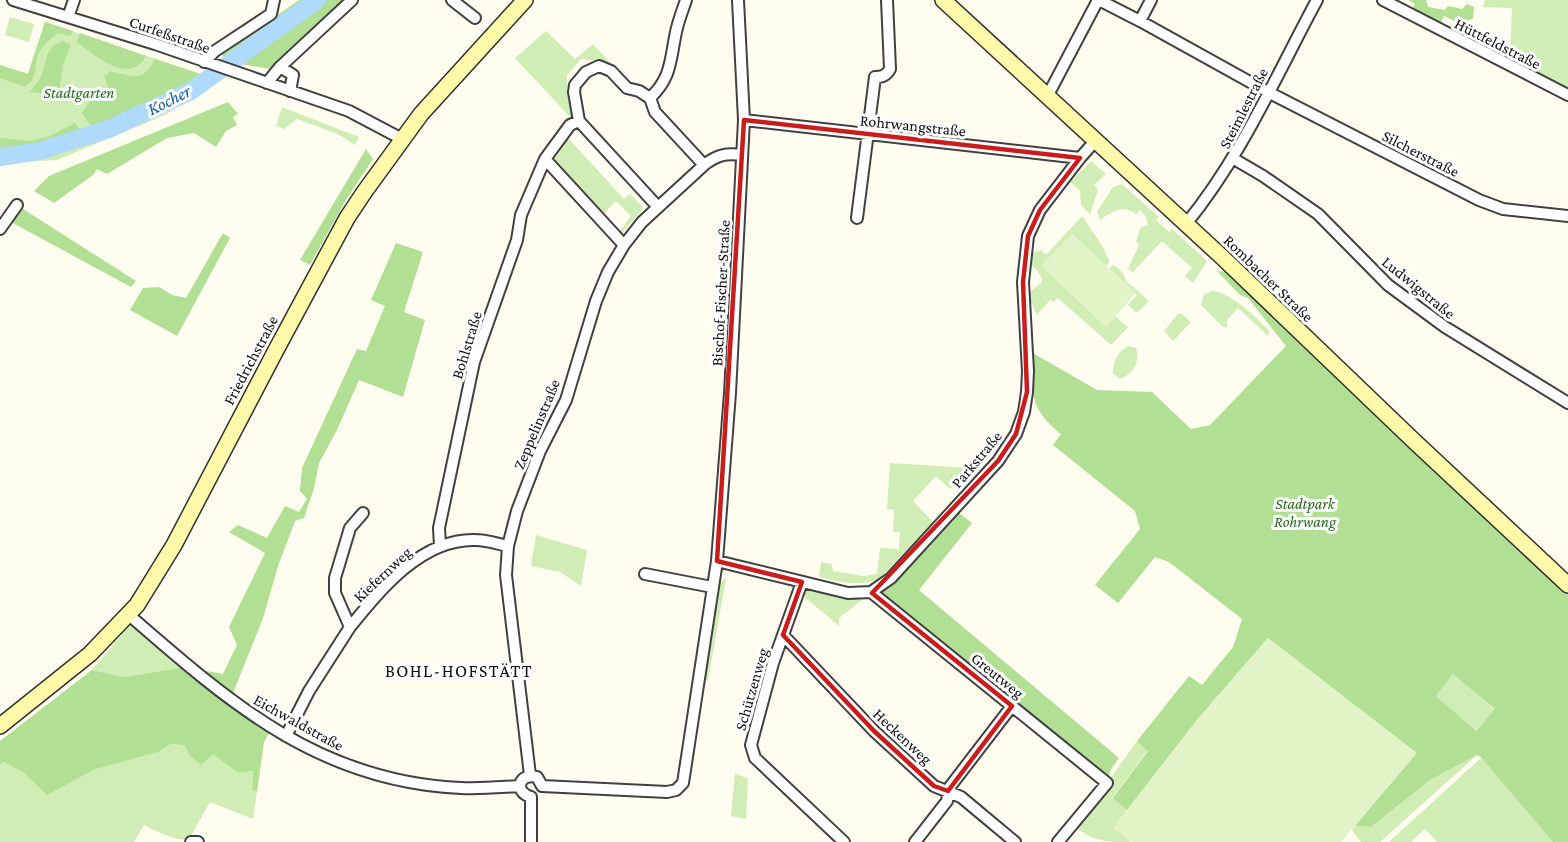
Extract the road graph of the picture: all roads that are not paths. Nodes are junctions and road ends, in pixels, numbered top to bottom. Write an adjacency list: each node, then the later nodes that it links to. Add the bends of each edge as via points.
1 (14, 0): 15 (street, Curfeßstraße)
2 (74, 0): 15 (street)
3 (274, 0): 18 (street, via 271,14 215,51)
4 (352, 0): 19 (street)
5 (452, 0): 16 (street)
6 (525, 0): 29 (main road, Friedrichstraße)
7 (686, 0): 25 (street, via 668,75)
8 (738, 0): 26 (street, Bischof-Fischer-Straße)
9 (887, 0): 28 (street, via 890,69 882,77 874,77)
10 (943, 0): 23 (main road, Rombacher Straße)
11 (1098, 0): 17 (street, Silcherstraße); 23 (street)
12 (1151, 0): 17 (street)
13 (1317, 0): 22 (street, Steimlestraße)
14 (1383, 0): 24 (street, Hüttfeldstraße)
15 (68, 17): 18 (street, Curfeßstraße)
16 (475, 18)
17 (1140, 21): 22 (street, Silcherstraße)
18 (209, 63): 20 (street, Curfeßstraße)
19 (279, 67): 20 (street); 21 (street, via 293,75)
20 (267, 82): 21 (street)
21 (290, 91): 29 (street, via 350,111)
22 (1268, 92): 34 (street, Steimlestraße); 38 (street, Silcherstraße, via 1479,200 1503,209)
23 (1048, 95): 30 (main road, Rombacher Straße)
24 (1568, 95)
25 (650, 98): 27 (street, via 627,88 611,71 598,66 586,72 575,85); 35 (street, via 655,112)
26 (744, 120): 28 (street, Rohrwangstraße); 31 (street, Bischof-Fischer-Straße)
27 (579, 121): 33 (street, Bohlstraße, via 570,126); 37 (street)
28 (866, 135): 32 (street, Rohrwangstraße); 39 (street)
29 (402, 139): 53 (main road, Friedrichstraße, via 347,218 174,545)
30 (1096, 140): 32 (street, Parkstraße); 40 (main road, Rombacher Straße)
31 (742, 155): 35 (street, Zeppelinstraße, via 725,153); 47 (street, Bischof-Fischer-Straße)
32 (1080, 158): 52 (street, Parkstraße, via 1040,210 1028,236 1023,282 1027,392 1016,434 998,461 891,578)
33 (545, 159): 42 (street); 45 (street, Bohlstraße, via 521,215 517,240 474,362 439,528)
34 (1234, 159): 40 (street, Steimlestraße); 43 (street, Ludwigstraße, via 1318,214 1388,285 1445,327)
35 (704, 165): 37 (street, Zeppelinstraße)
36 (17, 205): 41 (street)
37 (658, 207): 42 (street, Zeppelinstraße)
38 (1568, 216)
39 (856, 218)
40 (1186, 224): 50 (main road, Rombacher Straße)
41 (0, 229)
42 (624, 244): 46 (street, Zeppelinstraße, via 601,286 566,400 525,490)
43 (1568, 403)
44 (363, 513): 54 (street, Kiefernweg, via 350,528 335,578 335,593)
45 (440, 546): 46 (street, Kiefernweg, via 475,540); 54 (street, Kiefernweg, via 397,576)
46 (508, 546): 59 (street, Zeppelinstraße, via 506,575)
47 (717, 561): 49 (street); 51 (street, Bischof-Fischer-Straße)
48 (645, 574): 51 (street)
49 (802, 582): 52 (street, via 848,593); 55 (street, Schützenweg)
50 (1568, 585)
51 (712, 587): 61 (street, Bischof-Fischer-Straße, via 680,787 667,792)
52 (870, 592): 56 (street, Greutweg)
53 (129, 615): 57 (main road, Friedrichstraße, via 73,669); 58 (street, Eichwaldstraße, via 204,680)
54 (350, 627): 58 (street, Kiefernweg, via 314,682)
55 (783, 635): 62 (street, Heckenweg, via 874,731 934,786); 67 (street, Schützenweg, via 751,746 755,758)
56 (1012, 705): 62 (street); 70 (street, Greutweg, via 1107,783)
57 (0, 726)
58 (286, 736): 60 (street, Eichwaldstraße, via 338,762 402,781 463,788)
59 (530, 775): 60 (street); 61 (street, via 537,777)
60 (520, 786): 63 (street)
61 (542, 786): 63 (street, via 539,794)
62 (948, 791): 68 (street, via 947,801); 69 (street, Heckenweg, via 961,797)
63 (531, 797): 66 (street)
64 (191, 842): 65 (street)
65 (198, 842)
66 (531, 842)
67 (844, 842)
68 (915, 842)
69 (1015, 842)
70 (1059, 842)

